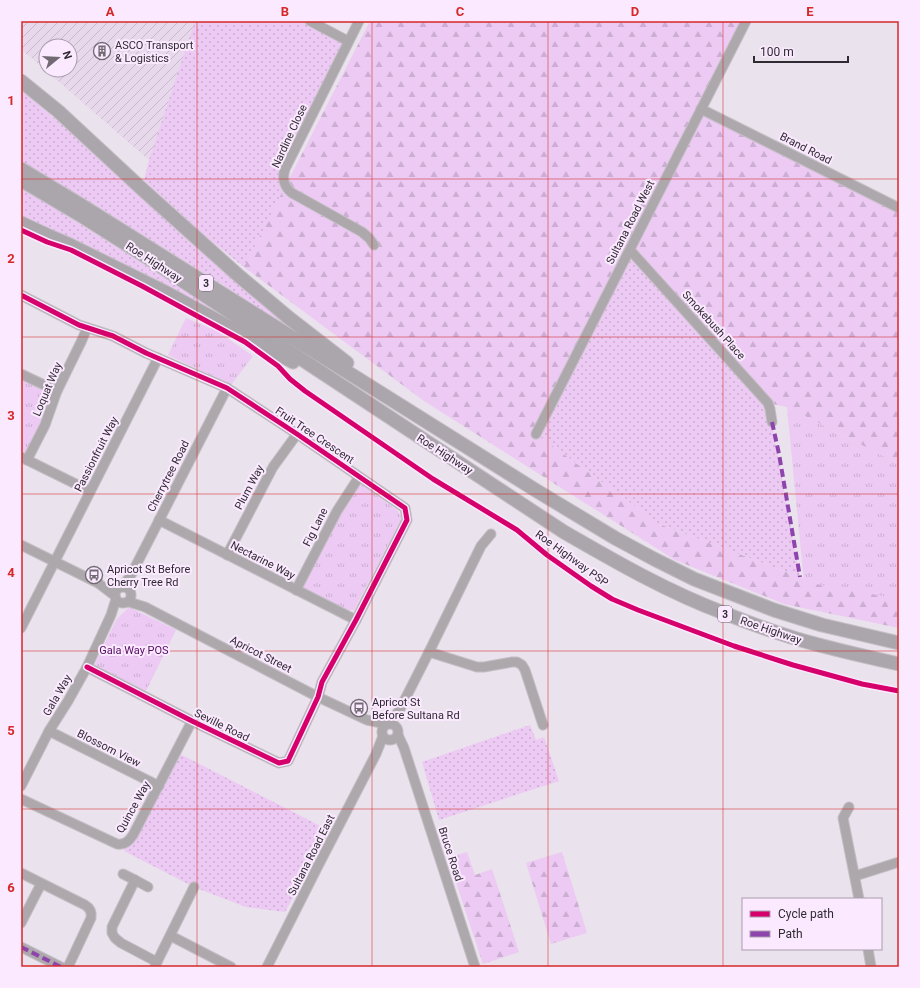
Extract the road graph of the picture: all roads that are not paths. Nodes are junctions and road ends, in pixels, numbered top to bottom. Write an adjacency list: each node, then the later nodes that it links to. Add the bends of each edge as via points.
1 (310, 21): 4 (street)
2 (358, 21): 4 (street, Nardine Close)
3 (746, 21): 6 (street, Sultana Road West)
4 (348, 41): 11 (street, Nardine Close, via 284,173 284,181 292,193 362,232)
5 (21, 81): 19 (highway, via 58,111 239,276)
6 (702, 109): 9 (street, Brand Road); 12 (street, Sultana Road West)
7 (21, 169): 19 (highway, Roe Highway / 3)
8 (21, 180): 20 (highway, Roe Highway / 3, via 148,258)
9 (899, 208)
10 (21, 223): 20 (highway, via 166,292)
11 (374, 245)
12 (630, 250): 21 (street, Smokebush Place, via 768,403); 23 (street, Sultana Road West)
13 (21, 295): 14 (street, Fruit Tree Crescent)
14 (87, 328): 15 (street, Fruit Tree Crescent, via 113,336); 18 (street, Loquat Way)
15 (158, 358): 17 (street, Fruit Tree Crescent); 26 (street, Passionfruit Way)
16 (21, 374): 18 (street)
17 (227, 388): 22 (street, Fruit Tree Crescent); 27 (street, Cherrytree Road)
18 (56, 391): 24 (street, Loquat Way, via 45,425)
19 (390, 399): 36 (highway, Roe Highway / 3, via 615,538 687,575 781,612 822,625)
20 (365, 401): 38 (highway, Roe Highway / 3, via 564,532 644,578 723,613 770,630 818,645)
21 (772, 422)
22 (297, 434): 25 (street, Fruit Tree Crescent); 30 (street, Plum Way, via 273,467)
23 (536, 434)
24 (24, 458): 26 (street)
25 (359, 477): 32 (street, Fig Lane, via 336,511); 34 (street, Fruit Tree Crescent, via 405,508 407,520)
26 (90, 491): 31 (street, Passionfruit Way)
27 (159, 520): 30 (street, Nectarine Way); 33 (street, Cherrytree Road)
28 (491, 534): 37 (street, via 481,546)
29 (21, 545): 31 (street, Apricot Street)
30 (227, 555): 32 (street, Nectarine Way)
31 (54, 561): 33 (street, Apricot Street); 35 (street, Passionfruit Way)
32 (296, 590): 34 (street, Nectarine Way)
33 (123, 595): 39 (street, Gala Way); 40 (street, Apricot Street)
34 (356, 620): 40 (street, Fruit Tree Crescent, via 322,682)
35 (21, 628)
36 (899, 643)
37 (429, 652): 41 (street); 45 (street, via 477,667 512,662 522,665)
38 (899, 664)
39 (87, 667): 43 (street, Seville Road); 46 (street, Gala Way)
40 (318, 697): 42 (street, Apricot Street); 43 (street, Seville Road, via 288,761 279,763)
41 (399, 711): 44 (street); 47 (street)
42 (367, 720): 44 (street, Apricot Street); 47 (street, Apricot Street)
43 (192, 721): 49 (street, Quince Way)
44 (387, 724): 47 (street, Sultana Road East, via 382,729)
45 (543, 725)
46 (49, 731): 48 (street, Gala Way); 49 (street, Blossom View)
47 (390, 735): 69 (street, Sultana Road East, via 376,754); 70 (street, Bruce Road, via 404,748)
48 (21, 786)
49 (159, 786): 50 (street, Quince Way, via 133,835 122,845)
50 (21, 799)
51 (849, 807): 55 (street, via 843,818)
52 (899, 862): 55 (street)
53 (21, 873): 57 (street)
54 (123, 874): 56 (street)
55 (855, 876): 60 (street)
56 (135, 880): 58 (street); 65 (street, via 112,927 112,932 121,943)
57 (41, 884): 61 (street); 67 (street, via 85,905 92,915)
58 (148, 887)
59 (194, 887): 62 (street)
60 (859, 898)
61 (21, 923)
62 (170, 936): 65 (street); 68 (street)
63 (21, 947): 66 (street)
64 (868, 950): 71 (street)
65 (156, 964)
66 (61, 967)
67 (68, 967)
68 (231, 967)
69 (267, 967)
70 (475, 967)
71 (871, 967)

